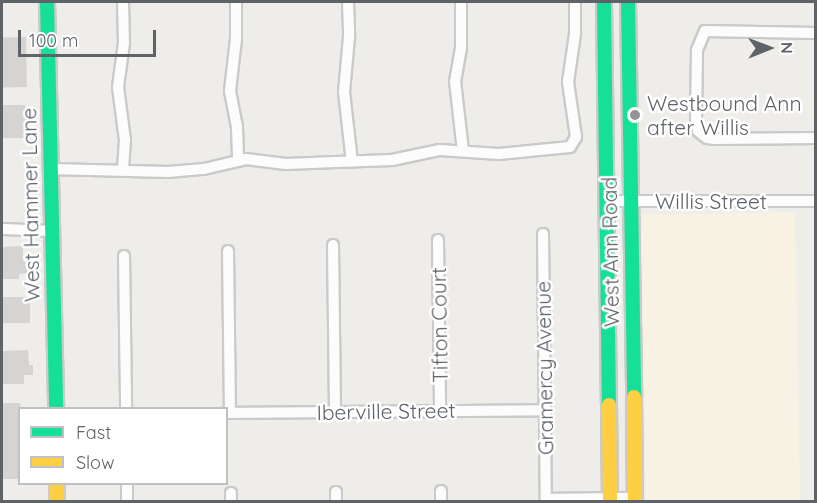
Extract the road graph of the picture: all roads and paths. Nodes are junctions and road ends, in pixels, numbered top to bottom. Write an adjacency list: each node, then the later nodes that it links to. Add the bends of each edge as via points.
1 (47, 2): 14 (main road, West Hammer Lane)
2 (123, 2): 15 (street, via 124,43 118,94 125,140)
3 (236, 2): 12 (street, via 237,39 230,91)
4 (348, 2): 13 (street, via 344,92)
5 (461, 2): 11 (street, via 461,48 455,81)
6 (575, 2): 11 (street, via 568,82 576,129 574,143 554,151)
7 (604, 2): 16 (main road, West Ann Road)
8 (628, 2): 17 (main road, West Ann Road)
9 (816, 33): 10 (street, via 712,29 701,34 697,50 696,123 702,135 714,139)
10 (816, 138)
11 (463, 151): 13 (street, via 440,150 392,160)
12 (238, 161): 13 (street); 15 (street, via 190,170)
13 (352, 162)
14 (51, 170): 15 (street); 20 (main road, West Hammer Lane)
15 (123, 170)
16 (606, 201): 17 (street, Willis Street); 26 (main road, West Ann Road)
17 (631, 201): 18 (street, Willis Street); 27 (main road, West Ann Road)
18 (816, 201)
19 (2, 229): 20 (street)
20 (52, 231): 28 (main road, West Hammer Lane)
21 (543, 234): 30 (street, Gramercy Avenue)
22 (438, 240): 31 (street, Tifton Court)
23 (333, 245): 32 (street)
24 (228, 251): 33 (street)
25 (124, 256): 29 (street)
26 (607, 303): 27 (main road, via 620,388); 37 (main road, West Ann Road)
27 (633, 405): 38 (main road, West Ann Road)
28 (56, 407)
29 (126, 407)
30 (545, 410): 31 (street, Iberville Street); 36 (street, Gramercy Avenue)
31 (440, 411): 32 (street, Iberville Street)
32 (335, 412): 33 (street, Iberville Street)
33 (228, 413)
34 (57, 485): 39 (main road)
35 (126, 485): 40 (street)
36 (546, 500): 37 (street)
37 (610, 500): 38 (street)
38 (634, 500)
39 (57, 501)
40 (127, 501)

